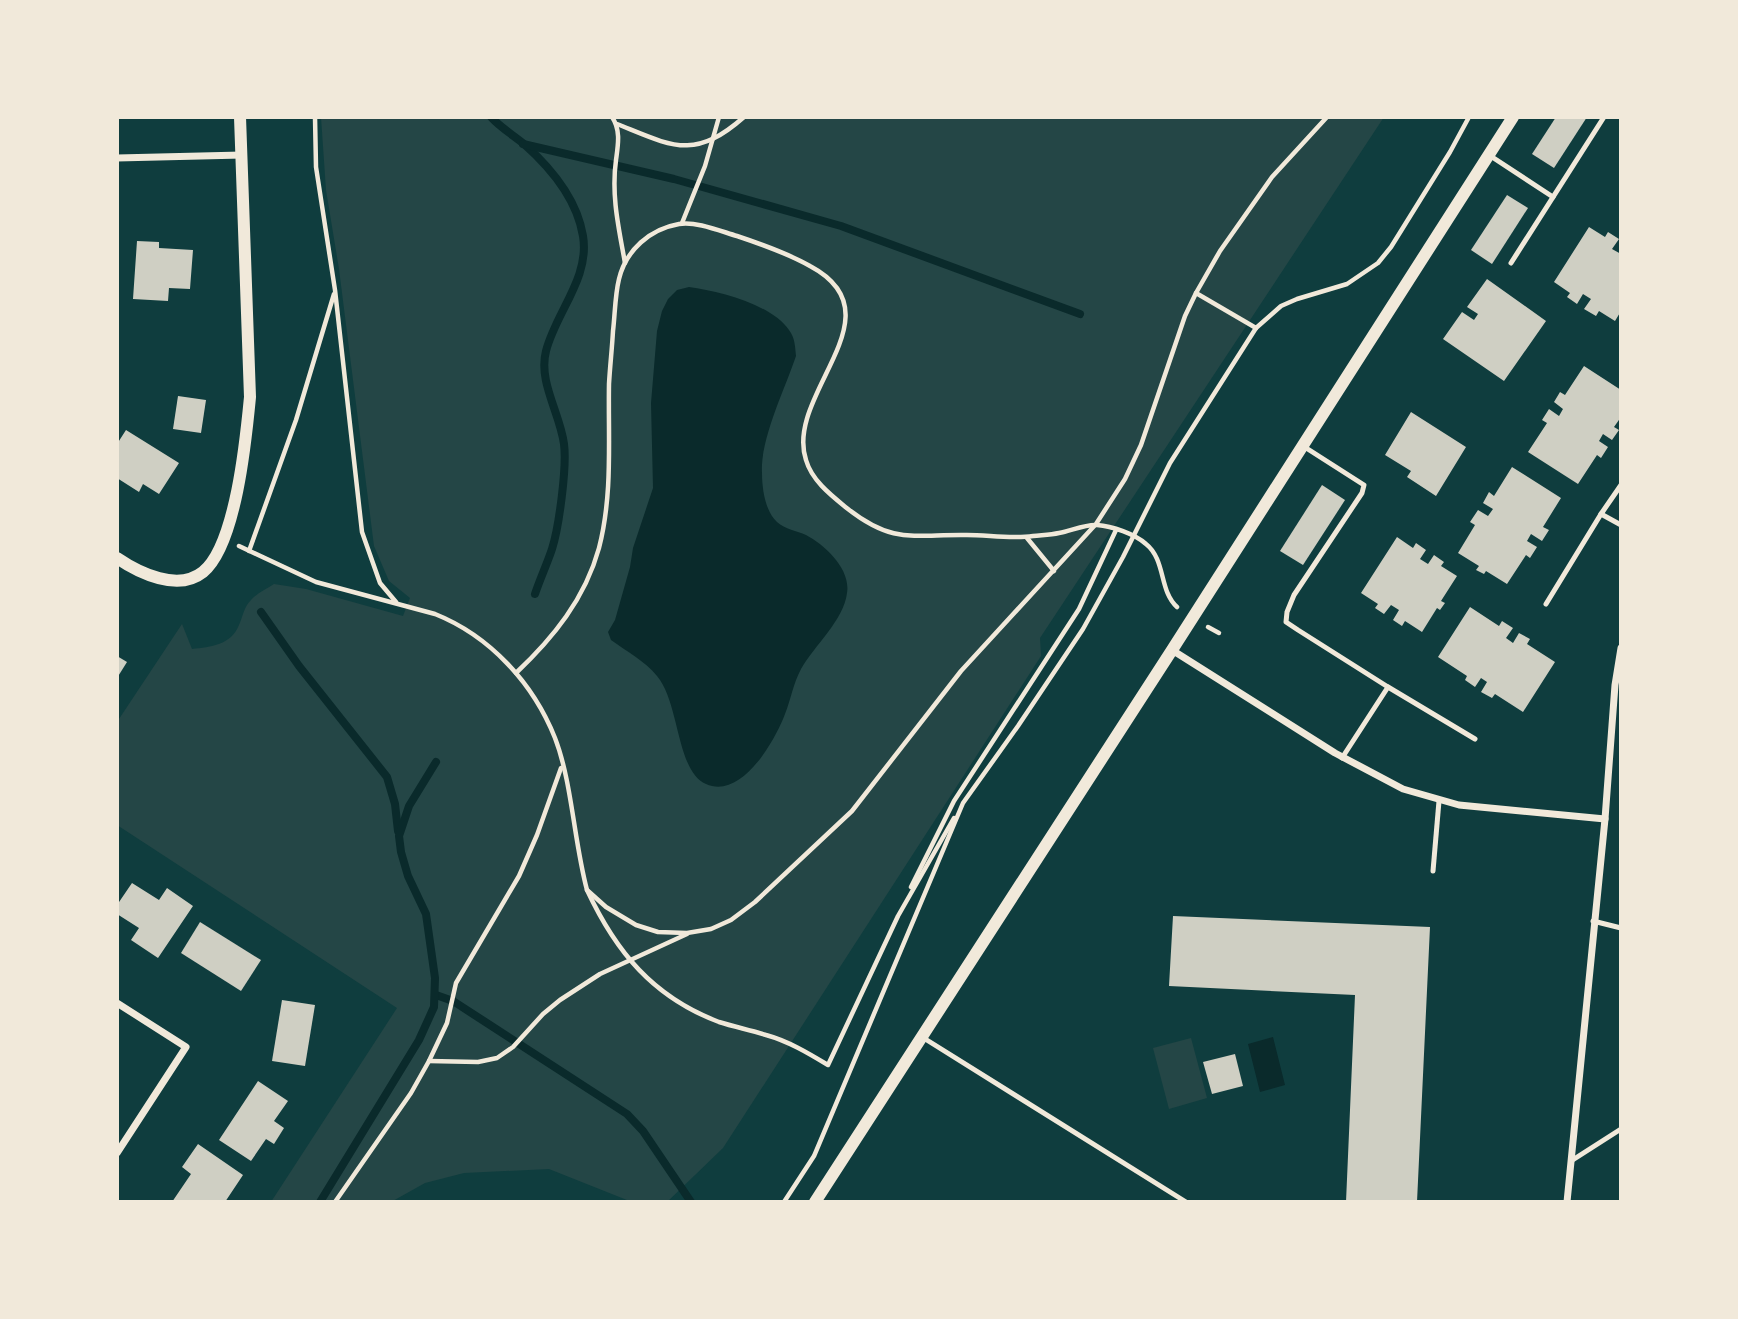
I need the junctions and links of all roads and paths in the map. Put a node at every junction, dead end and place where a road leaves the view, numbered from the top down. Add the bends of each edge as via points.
1 (240, 117) edge
2 (315, 117) edge
3 (612, 117) edge
4 (719, 117) edge
5 (744, 117) edge
6 (1327, 117) edge
7 (1469, 117) edge
8 (1513, 117) edge
9 (1604, 117) edge
10 (617, 124) junction
11 (714, 139) junction
12 (242, 155) junction
13 (1489, 155) junction
14 (117, 158) edge
15 (1553, 197) junction
16 (681, 223) junction
17 (1511, 262) dead end
18 (625, 264) junction
19 (335, 290) junction
20 (1196, 293) junction
21 (1256, 328) junction
22 (1303, 446) junction
23 (1621, 485) edge
24 (1601, 514) junction
25 (1096, 524) junction
26 (1621, 524) edge
27 (1116, 530) junction
28 (1133, 535) junction
29 (223, 536) junction
30 (1027, 537) junction
31 (249, 551) junction
32 (117, 558) edge
33 (1054, 571) junction
34 (396, 603) junction
35 (1546, 604) dead end
36 (1173, 605) dead end
37 (1621, 648) edge
38 (1172, 650) junction
39 (516, 673) junction
40 (1388, 687) junction
41 (1475, 738) dead end
42 (1342, 758) junction
43 (562, 765) junction
44 (1439, 801) junction
45 (962, 803) junction
46 (1605, 819) junction
47 (1433, 871) dead end
48 (587, 890) junction
49 (898, 916) junction
50 (1593, 920) junction
51 (1621, 928) edge
52 (687, 933) junction
53 (628, 959) junction
54 (117, 1003) edge
55 (922, 1037) junction
56 (429, 1061) junction
57 (1621, 1129) edge
58 (117, 1153) edge
59 (1571, 1161) junction
60 (335, 1202) edge
61 (784, 1202) edge
62 (815, 1202) edge
63 (1186, 1202) edge
64 (1567, 1202) edge

1 - 12 street
2 - 19 path via 316,167
3 - 10 path
4 - 11 path
5 - 11 path
6 - 20 path via 1272,177
7 - 21 path via 1378,263 1348,284 1281,306
8 - 13 street
9 - 15 lane
10 - 11 path via 683,146
10 - 18 path via 615,212
11 - 16 path
12 - 14 street
12 - 29 street via 250,397 240,474
13 - 15 lane
13 - 22 street
15 - 17 lane
16 - 18 path via 652,234
16 - 30 path via 785,254 821,272 841,294 845,329 805,425 803,445 813,476 829,492 866,522 896,534 914,538
18 - 39 path via 616,301 609,383 610,473 598,549 569,614
19 - 31 path via 296,420
19 - 34 path via 362,532 380,583
20 - 21 path
20 - 25 path via 1141,445
21 - 28 path via 1170,463
22 - 38 street
22 - 40 lane via 1364,485 1294,595 1286,622
23 - 24 lane
24 - 26 lane
24 - 35 lane
25 - 27 path
25 - 30 path
25 - 33 path
27 - 28 path
27 - 49 path via 1058,643 954,801
28 - 36 path via 1155,553
28 - 45 path via 1083,629
29 - 31 path
29 - 32 street via 212,561 189,579 145,574
30 - 33 path
31 - 34 path via 316,582
33 - 52 path via 961,671 833,830 731,920
34 - 39 path via 453,621 487,644
37 - 46 street
38 - 42 street
38 - 55 street
39 - 43 path via 545,718
40 - 41 lane
40 - 42 lane
42 - 44 street via 1403,789
43 - 48 path
43 - 56 path via 519,876 456,982 447,1023
44 - 46 street
44 - 47 lane
45 - 49 path
45 - 61 path via 824,1135
46 - 50 street
48 - 52 path via 636,925 658,932
48 - 53 path
49 - 53 path via 828,1065 788,1043 719,1022 680,1004
50 - 51 lane
50 - 59 street
52 - 53 path
53 - 56 path via 560,1000 497,1058
54 - 58 street via 186,1047
55 - 62 street
55 - 63 lane
56 - 60 path
57 - 59 lane
59 - 64 street

